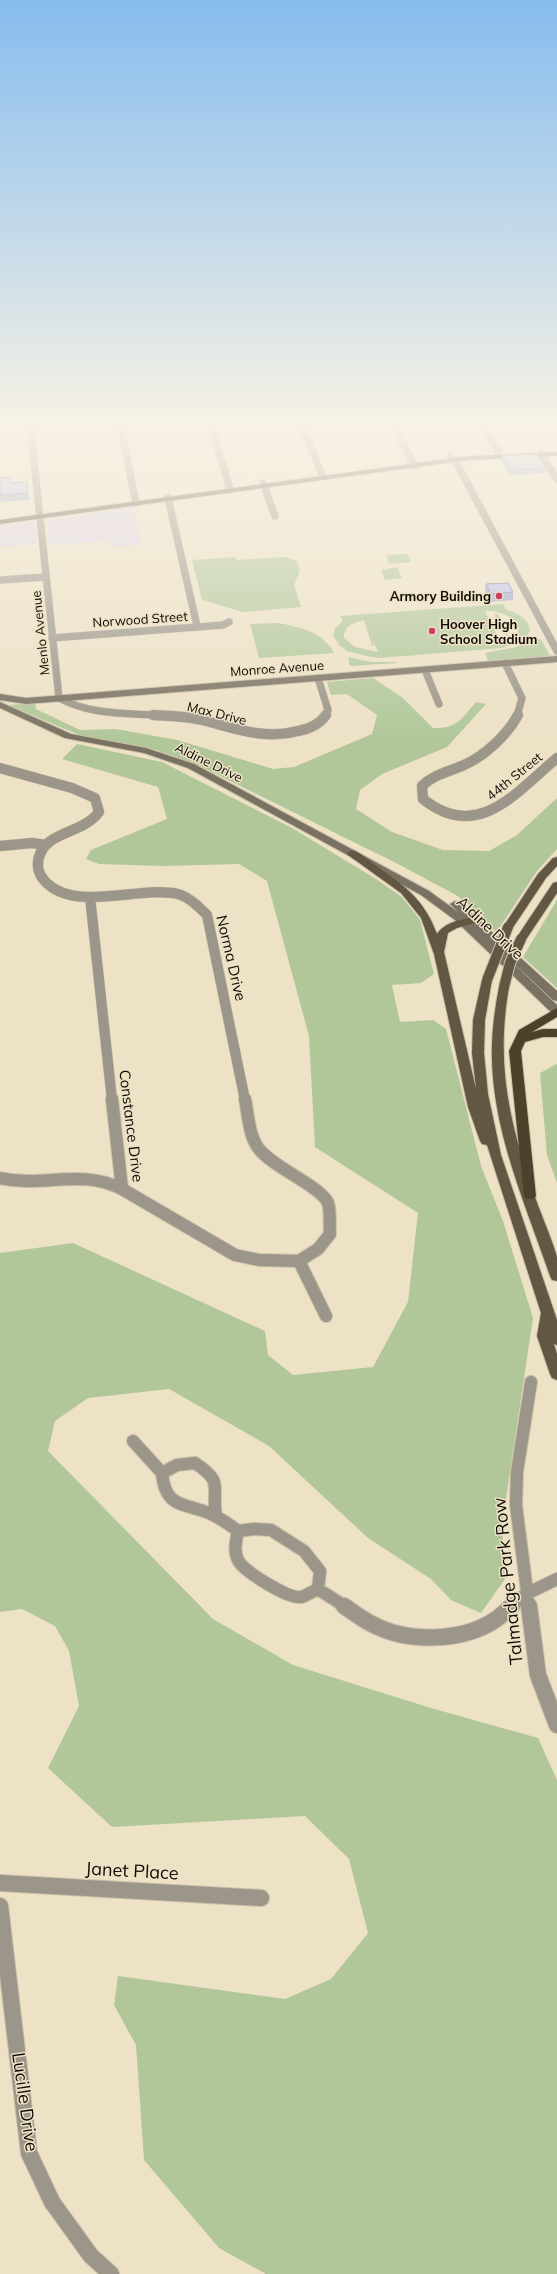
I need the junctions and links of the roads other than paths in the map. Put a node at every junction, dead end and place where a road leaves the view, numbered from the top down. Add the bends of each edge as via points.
1 (41, 529) edge
2 (175, 529) edge
3 (491, 529) edge
4 (46, 577) junction
5 (0, 580) edge
6 (229, 622) dead end
7 (198, 626) junction
8 (52, 638) junction
9 (557, 651) edge
10 (557, 660) edge
11 (505, 663) junction
12 (424, 670) junction
13 (318, 678) junction
14 (0, 697) edge
15 (59, 698) junction
16 (439, 704) dead end
17 (0, 705) edge
18 (557, 758) edge
19 (0, 768) edge
20 (46, 845) junction
21 (0, 846) edge
22 (352, 853) junction
23 (557, 860) edge
24 (557, 886) edge
25 (90, 897) junction
26 (469, 921) junction
27 (439, 954) junction
28 (557, 997) edge
29 (557, 1012) edge
30 (557, 1033) edge
31 (520, 1039) junction
32 (495, 1155) junction
33 (0, 1178) edge
34 (122, 1189) junction
35 (530, 1196) junction
36 (299, 1261) junction
37 (557, 1276) edge
38 (547, 1311) junction
39 (326, 1316) dead end
40 (557, 1340) edge
41 (557, 1374) edge
42 (531, 1382) dead end
43 (133, 1441) dead end
44 (162, 1473) junction
45 (216, 1516) junction
46 (238, 1531) junction
47 (557, 1579) edge
48 (318, 1589) junction
49 (526, 1594) junction
50 (557, 1725) edge
51 (0, 1883) edge
52 (261, 1898) dead end
53 (0, 1906) edge
54 (111, 2274) edge

1 - 4 street, Menlo Avenue
2 - 7 street
3 - 9 street
4 - 5 street
4 - 8 street, Menlo Avenue
6 - 7 street, Norwood Street via 223,625
7 - 8 street, Norwood Street
8 - 15 street, Menlo Avenue
10 - 11 main road, Monroe Avenue
11 - 12 main road, Monroe Avenue
11 - 18 street, 44th Street via 522,702 519,711 495,745 482,756 430,778 422,786 423,799 440,810 467,816 492,811
12 - 13 main road, Monroe Avenue
12 - 16 street
13 - 15 main road, Monroe Avenue
13 - 15 street, Max Drive via 328,710 325,717 316,726 276,737 256,736 185,717 88,710
14 - 15 main road, Monroe Avenue via 26,701
17 - 22 main road, Aldine Drive via 68,736 146,751 191,766
19 - 20 street via 72,788 95,798 99,812 94,820
20 - 21 street via 32,843
20 - 25 street, Norma Drive via 37,859 39,873 50,886 71,894
22 - 26 main road, Aldine Drive
22 - 27 main road via 414,900 426,918
23 - 32 main road, bridge via 542,876 508,927 487,980 479,1020 478,1054 482,1094
24 - 35 main road, bridge via 522,939 510,963 498,1017 496,1052 501,1094 513,1145
25 - 34 street, Constance Drive
25 - 36 street, Norma Drive via 156,892 179,894 202,909 207,916 252,1132 258,1148 272,1163 317,1191 328,1203 330,1234 318,1249
26 - 27 main road via 441,933
26 - 28 main road, Aldine Drive
26 - 29 main road, Aldine Drive
27 - 32 main road via 474,1107 484,1138
29 - 31 highway via 526,1030
30 - 31 highway via 538,1033
31 - 35 highway via 514,1057
32 - 38 main road
33 - 34 street via 29,1183 70,1177 95,1178 113,1183
34 - 36 street, Constance Drive via 235,1255 260,1260
35 - 37 main road
36 - 39 street
38 - 40 main road
38 - 41 main road via 544,1336
42 - 49 street, Talmadge Park Row via 517,1472 516,1505
43 - 44 street
44 - 45 street via 166,1494 174,1502
44 - 45 street via 177,1465 195,1463 210,1473 216,1485 213,1499
45 - 46 street
46 - 48 street via 271,1530 304,1551 320,1571
46 - 48 street via 235,1549 239,1562 270,1587 300,1597
47 - 49 street
48 - 49 street via 373,1625 406,1636 440,1637 472,1631 495,1620
49 - 50 street, Talmadge Park Row via 538,1675
51 - 52 street, Janet Place
53 - 54 street, Lucille Drive via 29,2153 52,2202 91,2256

